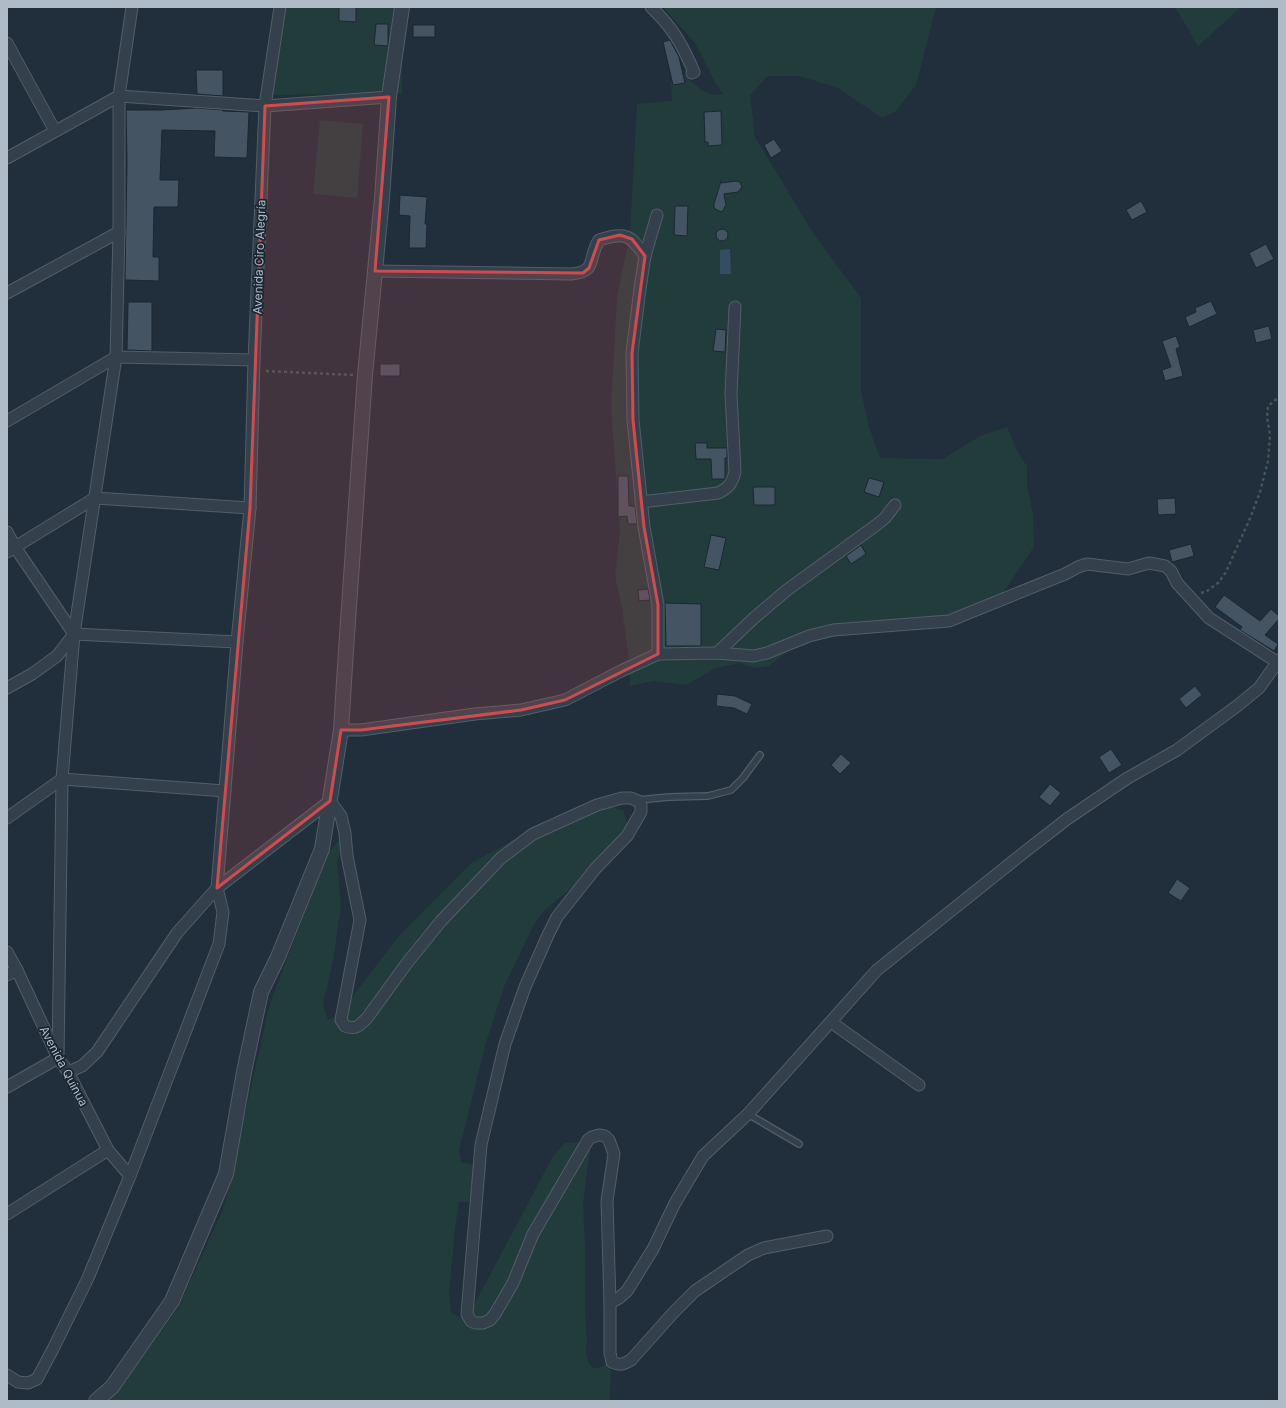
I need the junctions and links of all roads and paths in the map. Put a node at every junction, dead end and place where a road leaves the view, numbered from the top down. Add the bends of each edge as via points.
1 (132, 7) edge
2 (280, 7) edge
3 (402, 7) edge
4 (651, 7) edge
5 (7, 44) edge
6 (692, 73) dead end
7 (119, 96) junction
8 (389, 97) junction
9 (265, 106) junction
10 (55, 131) junction
11 (7, 158) edge
12 (657, 215) dead end
13 (119, 232) junction
14 (645, 256) junction
15 (375, 271) junction
16 (7, 293) edge
17 (736, 307) dead end
18 (116, 357) junction
19 (254, 360) junction
20 (365, 375) junction
21 (1279, 397) edge
22 (7, 421) edge
23 (94, 498) junction
24 (641, 502) junction
25 (895, 505) dead end
26 (250, 508) junction
27 (7, 532) edge
28 (11, 550) edge
29 (1189, 596) junction
30 (74, 634) junction
31 (237, 642) junction
32 (717, 653) junction
33 (658, 654) junction
34 (1278, 661) edge
35 (7, 688) edge
36 (341, 730) junction
37 (760, 755) dead end
38 (62, 779) junction
39 (225, 791) junction
40 (638, 800) junction
41 (330, 801) junction
42 (7, 818) edge
43 (217, 888) junction
44 (7, 952) edge
45 (12, 973) edge
46 (831, 1022) junction
47 (58, 1058) junction
48 (68, 1072) junction
49 (919, 1085) dead end
50 (7, 1087) edge
51 (748, 1114) junction
52 (799, 1144) dead end
53 (108, 1150) junction
54 (130, 1176) junction
55 (7, 1214) edge
56 (827, 1236) dead end
57 (610, 1303) junction
58 (7, 1375) edge
59 (96, 1401) edge

1 - 7 street
2 - 9 street, Avenida Ciro Alegría
3 - 8 street
4 - 6 street via 678,38 694,72
5 - 10 street
7 - 9 street
7 - 10 street
7 - 13 street
8 - 9 street
8 - 15 street
9 - 19 street, Avenida Ciro Alegría
10 - 11 street
12 - 14 street
13 - 16 street
13 - 18 street
14 - 15 street via 632,239 620,236 599,240 589,268 583,273
14 - 24 street via 632,353 633,420
15 - 20 street
17 - 24 street via 731,394 736,472 732,482 718,493
18 - 19 street
18 - 22 street
18 - 23 street
19 - 20 path via 264,371
19 - 26 street, Avenida Ciro Alegría
20 - 36 street
21 - 29 path via 1268,406 1268,461 1260,492 1226,572 1218,583 1207,591
23 - 26 street
23 - 28 street
23 - 30 street
24 - 33 street via 658,605
25 - 32 street via 875,526 787,590
26 - 31 street, Avenida Ciro Alegría
27 - 28 street
28 - 30 street
29 - 32 street via 1177,583 1171,570 1159,564 1149,563 1128,569 1087,564 949,621 833,630 754,656
29 - 34 street via 1209,618
30 - 31 street
30 - 35 street via 57,656
30 - 38 street
31 - 39 street, Avenida Ciro Alegría
32 - 33 street
33 - 36 street via 566,700 521,710 361,730
34 - 46 street via 1259,688 1237,706 1177,750 1126,779 1067,819 889,960
36 - 41 street
37 - 40 lane via 731,790 708,796
38 - 39 street
38 - 42 street
38 - 47 street
39 - 43 street, Avenida Ciro Alegría
40 - 41 street via 622,798 598,804 533,834 501,858 441,921 367,1018 359,1026 351,1028 345,1026 341,1020 360,920 342,816
40 - 57 street via 641,812 627,836 595,869 557,917 525,987 505,1044 481,1146 467,1314 475,1323 490,1320 513,1283 534,1234 588,1140 599,1135 609,1140 614,1154 607,1201
41 - 43 street
41 - 59 street via 322,849 262,992 244,1072 226,1174 172,1301 112,1387
43 - 48 street via 177,934 97,1052 82,1066
43 - 54 street, Avenida Ciro Alegría via 223,912 219,944
44 - 45 street, Avenida Quinua
45 - 47 street, Avenida Quinua
46 - 49 street
46 - 51 street
47 - 48 street, Avenida Quinua
47 - 50 street
48 - 53 street, Avenida Quinua
51 - 52 lane
51 - 57 street via 702,1156 653,1249 627,1291
53 - 54 street, Avenida Quinua
53 - 55 street
54 - 58 street, Avenida Ciro Alegría via 88,1278 37,1379 28,1383 18,1382
56 - 57 street via 764,1248 748,1255 695,1292 631,1360 617,1365 612,1362 610,1353

